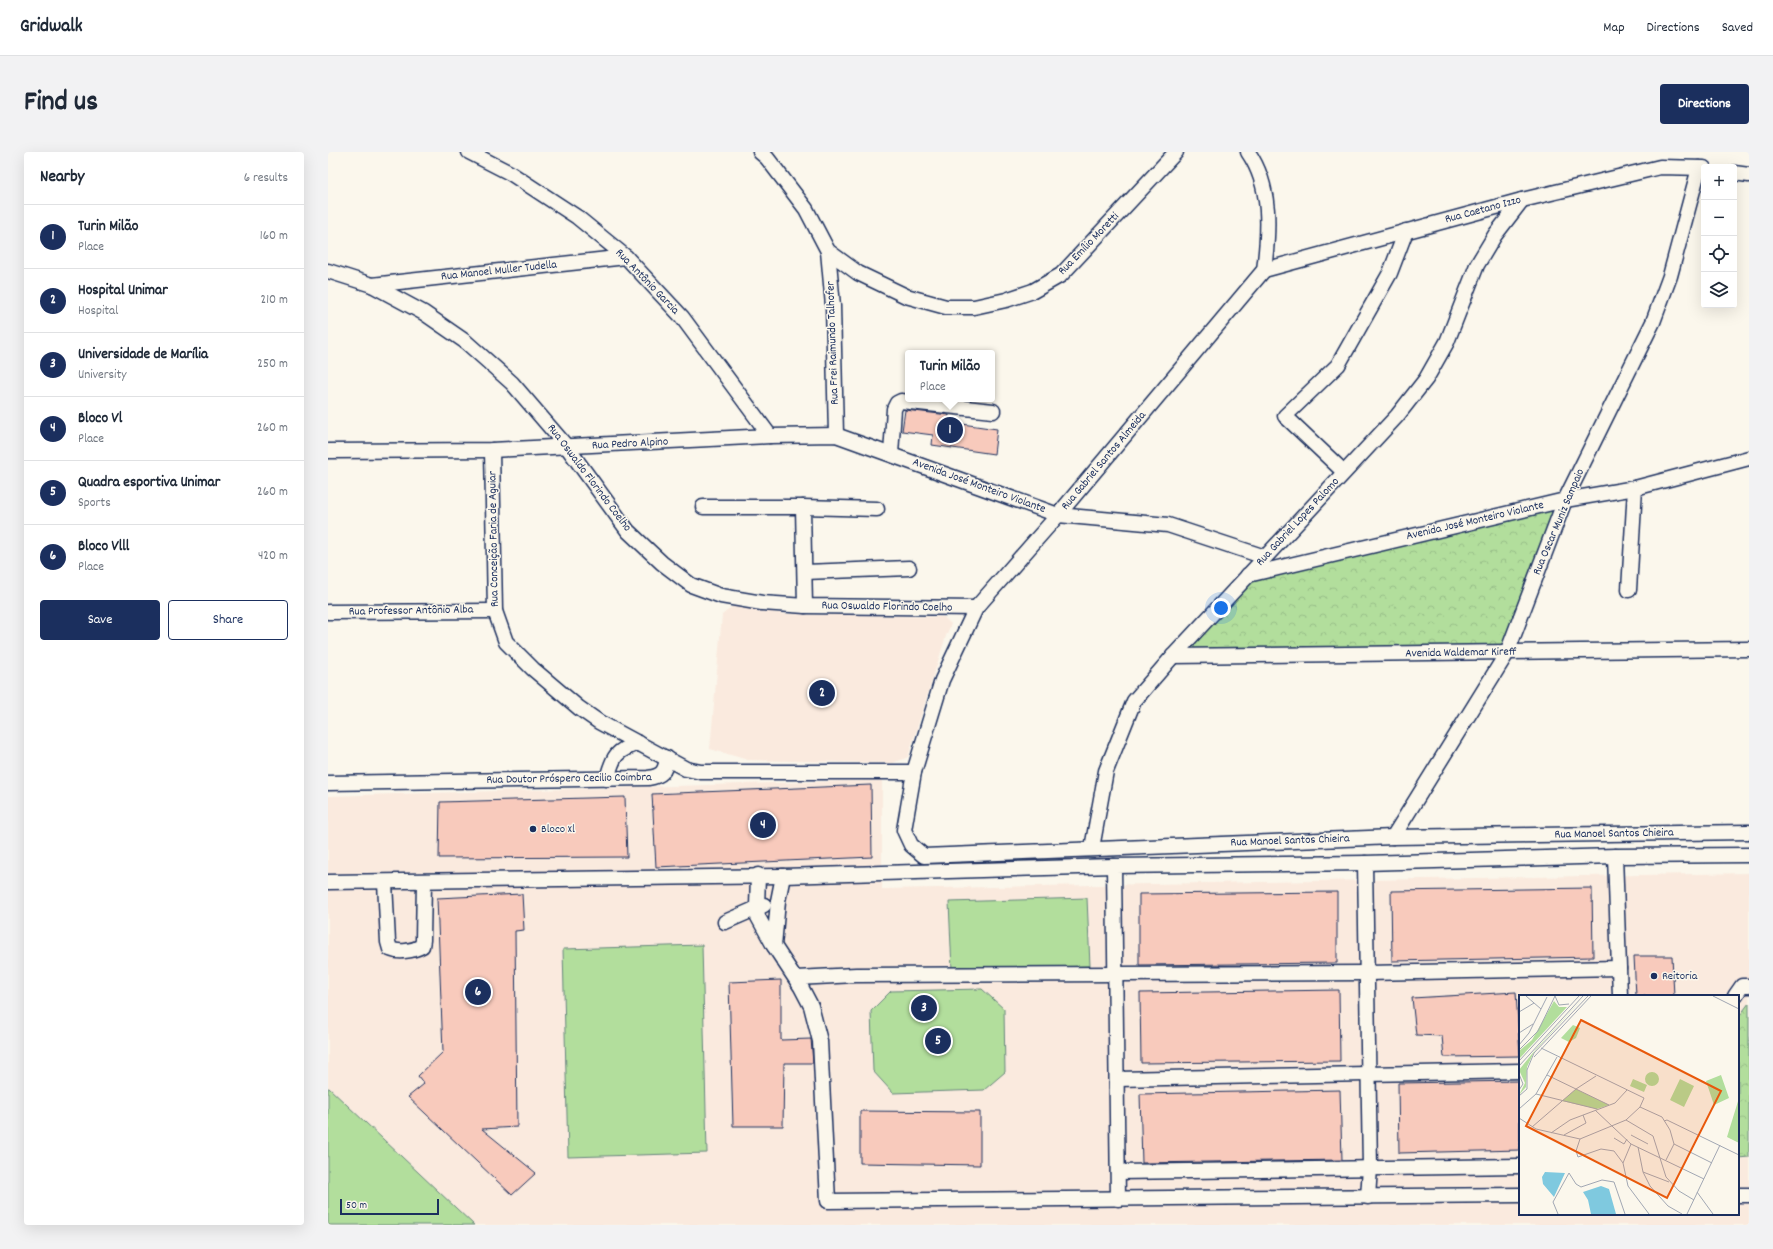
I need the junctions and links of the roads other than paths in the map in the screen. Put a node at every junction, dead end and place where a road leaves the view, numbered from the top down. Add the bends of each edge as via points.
1 (470, 152) edge
2 (760, 152) edge
3 (1176, 152) edge
4 (1248, 152) edge
5 (1701, 168) edge
6 (1737, 173) edge
7 (1749, 175) edge
8 (1522, 200) junction
9 (1406, 231) junction
10 (828, 251) junction
11 (626, 257) junction
12 (1264, 270) junction
13 (328, 271) edge
14 (372, 285) junction
15 (905, 401) edge
16 (911, 402) edge
17 (993, 411) dead end
18 (836, 435) junction
19 (770, 436) junction
20 (567, 447) junction
21 (492, 450) junction
22 (328, 451) edge
23 (891, 454) junction
24 (1749, 458) edge
25 (1344, 472) junction
26 (1635, 488) junction
27 (1565, 500) junction
28 (703, 507) dead end
29 (803, 507) junction
30 (877, 509) dead end
31 (1058, 515) junction
32 (1265, 557) junction
33 (909, 568) dead end
34 (805, 572) junction
35 (1248, 575) junction
36 (1630, 590) dead end
37 (805, 606) junction
38 (976, 608) junction
39 (494, 610) junction
40 (328, 612) edge
41 (1749, 649) edge
42 (1507, 653) junction
43 (1173, 656) junction
44 (639, 743) junction
45 (667, 758) junction
46 (914, 772) junction
47 (607, 779) junction
48 (328, 784) edge
49 (1749, 832) edge
50 (1393, 837) junction
51 (1092, 848) junction
52 (1749, 855) edge
53 (1616, 856) junction
54 (1365, 863) junction
55 (1114, 866) junction
56 (758, 875) junction
57 (783, 876) junction
58 (328, 882) edge
59 (424, 882) junction
60 (385, 883) junction
61 (778, 901) junction
62 (757, 908) junction
63 (726, 922) dead end
64 (774, 946) junction
65 (1619, 968) junction
66 (1367, 973) junction
67 (1116, 975) junction
68 (796, 978) junction
69 (1749, 986) edge
70 (1620, 995) edge
71 (1736, 995) edge
72 (1519, 1072) edge
73 (1368, 1074) junction
74 (1117, 1079) junction
75 (1519, 1166) edge
76 (1370, 1168) junction
77 (1118, 1172) junction
78 (1519, 1195) edge
79 (1368, 1197) junction
80 (1118, 1199) junction

1 - 11 street, Rua Antônio Garcia via 510,173 576,217
2 - 10 street, Rua Emílio Moretti via 806,209
3 - 10 street, Rua Emílio Moretti via 1061,275 1034,291 1006,300 974,307 946,307 906,296 858,273
4 - 12 street via 1261,179 1267,209 1268,233
5 - 8 street, Rua Caetano Izzo via 1660,167
5 - 27 street, Rua Oscar Muniz Sampaio via 1670,276 1653,322
6 - 7 street
8 - 9 street, Rua Caetano Izzo
8 - 25 street, Rua Gabriel Lopes Palomo via 1495,235 1478,264 1447,342 1426,379 1397,416
9 - 12 street, Rua Caetano Izzo
9 - 25 street via 1390,273 1338,366 1285,416
10 - 18 street, Rua Frei Raimundo Talhofer via 833,306
11 - 14 street, Rua Manoel Muller Tudella
11 - 19 street, Rua Antônio Garcia via 682,317
12 - 31 street, Rua Gabriel Santos Almeida
13 - 14 street, Rua Oswaldo Florindo Coelho
14 - 20 street, Rua Oswaldo Florindo Coelho via 424,313 466,342 512,383
15 - 23 street via 897,403 894,409
16 - 17 street
18 - 19 street, Rua Pedro Alpino
18 - 23 street, Avenida José Monteiro Violante
19 - 20 street, Rua Pedro Alpino
20 - 21 street, Rua Pedro Alpino
20 - 37 street, Rua Oswaldo Florindo Coelho via 628,531 691,585 721,596 762,603
21 - 22 street, Rua Pedro Alpino
21 - 39 street, Rua Conceição Faria de Aguiar
23 - 31 street, Avenida José Monteiro Violante
24 - 26 street, Avenida José Monteiro Violante
25 - 32 street, Rua Gabriel Lopes Palomo
26 - 27 street, Avenida José Monteiro Violante
26 - 36 street
27 - 35 street, Avenida José Monteiro Violante
27 - 42 street, Rua Oscar Muniz Sampaio
28 - 29 street
29 - 30 street
29 - 34 street
31 - 32 street, Avenida José Monteiro Violante via 1168,525
31 - 38 street, Rua Gabriel Santos Almeida
32 - 35 street, Rua Gabriel Lopes Palomo
33 - 34 street
34 - 37 street
35 - 43 street, Rua Gabriel Lopes Palomo
37 - 38 street, Rua Oswaldo Florindo Coelho
38 - 46 street, Rua Gabriel Santos Almeida via 942,680
39 - 40 street, Rua Professor Antônio Alba
39 - 44 street, Rua Conceição Faria de Aguiar via 506,642 532,669 599,722
41 - 42 street, Avenida Waldemar Kireff
42 - 43 street, Avenida Waldemar Kireff
42 - 50 street, Rua Oscar Muniz Sampaio
43 - 51 street, Rua Gabriel Lopes Palomo via 1134,701 1128,715 1106,771
44 - 45 street, Rua Conceição Faria de Aguiar
44 - 47 street via 619,750 611,763
45 - 46 street via 686,769 701,772
45 - 47 street, Rua Doutor Próspero Cecilio Coimbra via 665,770 660,776
46 - 51 street, Rua Manoel Santos Chieira via 904,830 911,845 924,856
47 - 48 street, Rua Doutor Próspero Cecilio Coimbra
49 - 50 street, Rua Manoel Santos Chieira
50 - 51 street, Rua Manoel Santos Chieira
52 - 53 street
53 - 54 street
53 - 65 street
54 - 55 street
54 - 66 street
55 - 57 street
55 - 67 street
56 - 57 street
56 - 59 street
56 - 62 street
57 - 61 street
58 - 60 street
59 - 60 street
59 - 60 street via 422,946 396,952 390,949 388,942
61 - 62 street
61 - 64 street
62 - 63 street
62 - 64 street via 758,917
64 - 68 street
65 - 66 street
65 - 70 street
66 - 67 street
66 - 73 street
67 - 68 street via 856,975
67 - 74 street
68 - 80 street via 811,1006 820,1041 828,1201
69 - 71 street via 1742,986
72 - 73 street
73 - 74 street
73 - 76 street
74 - 77 street
75 - 76 street
76 - 77 street
76 - 79 street
77 - 80 street
78 - 79 street
79 - 80 street

